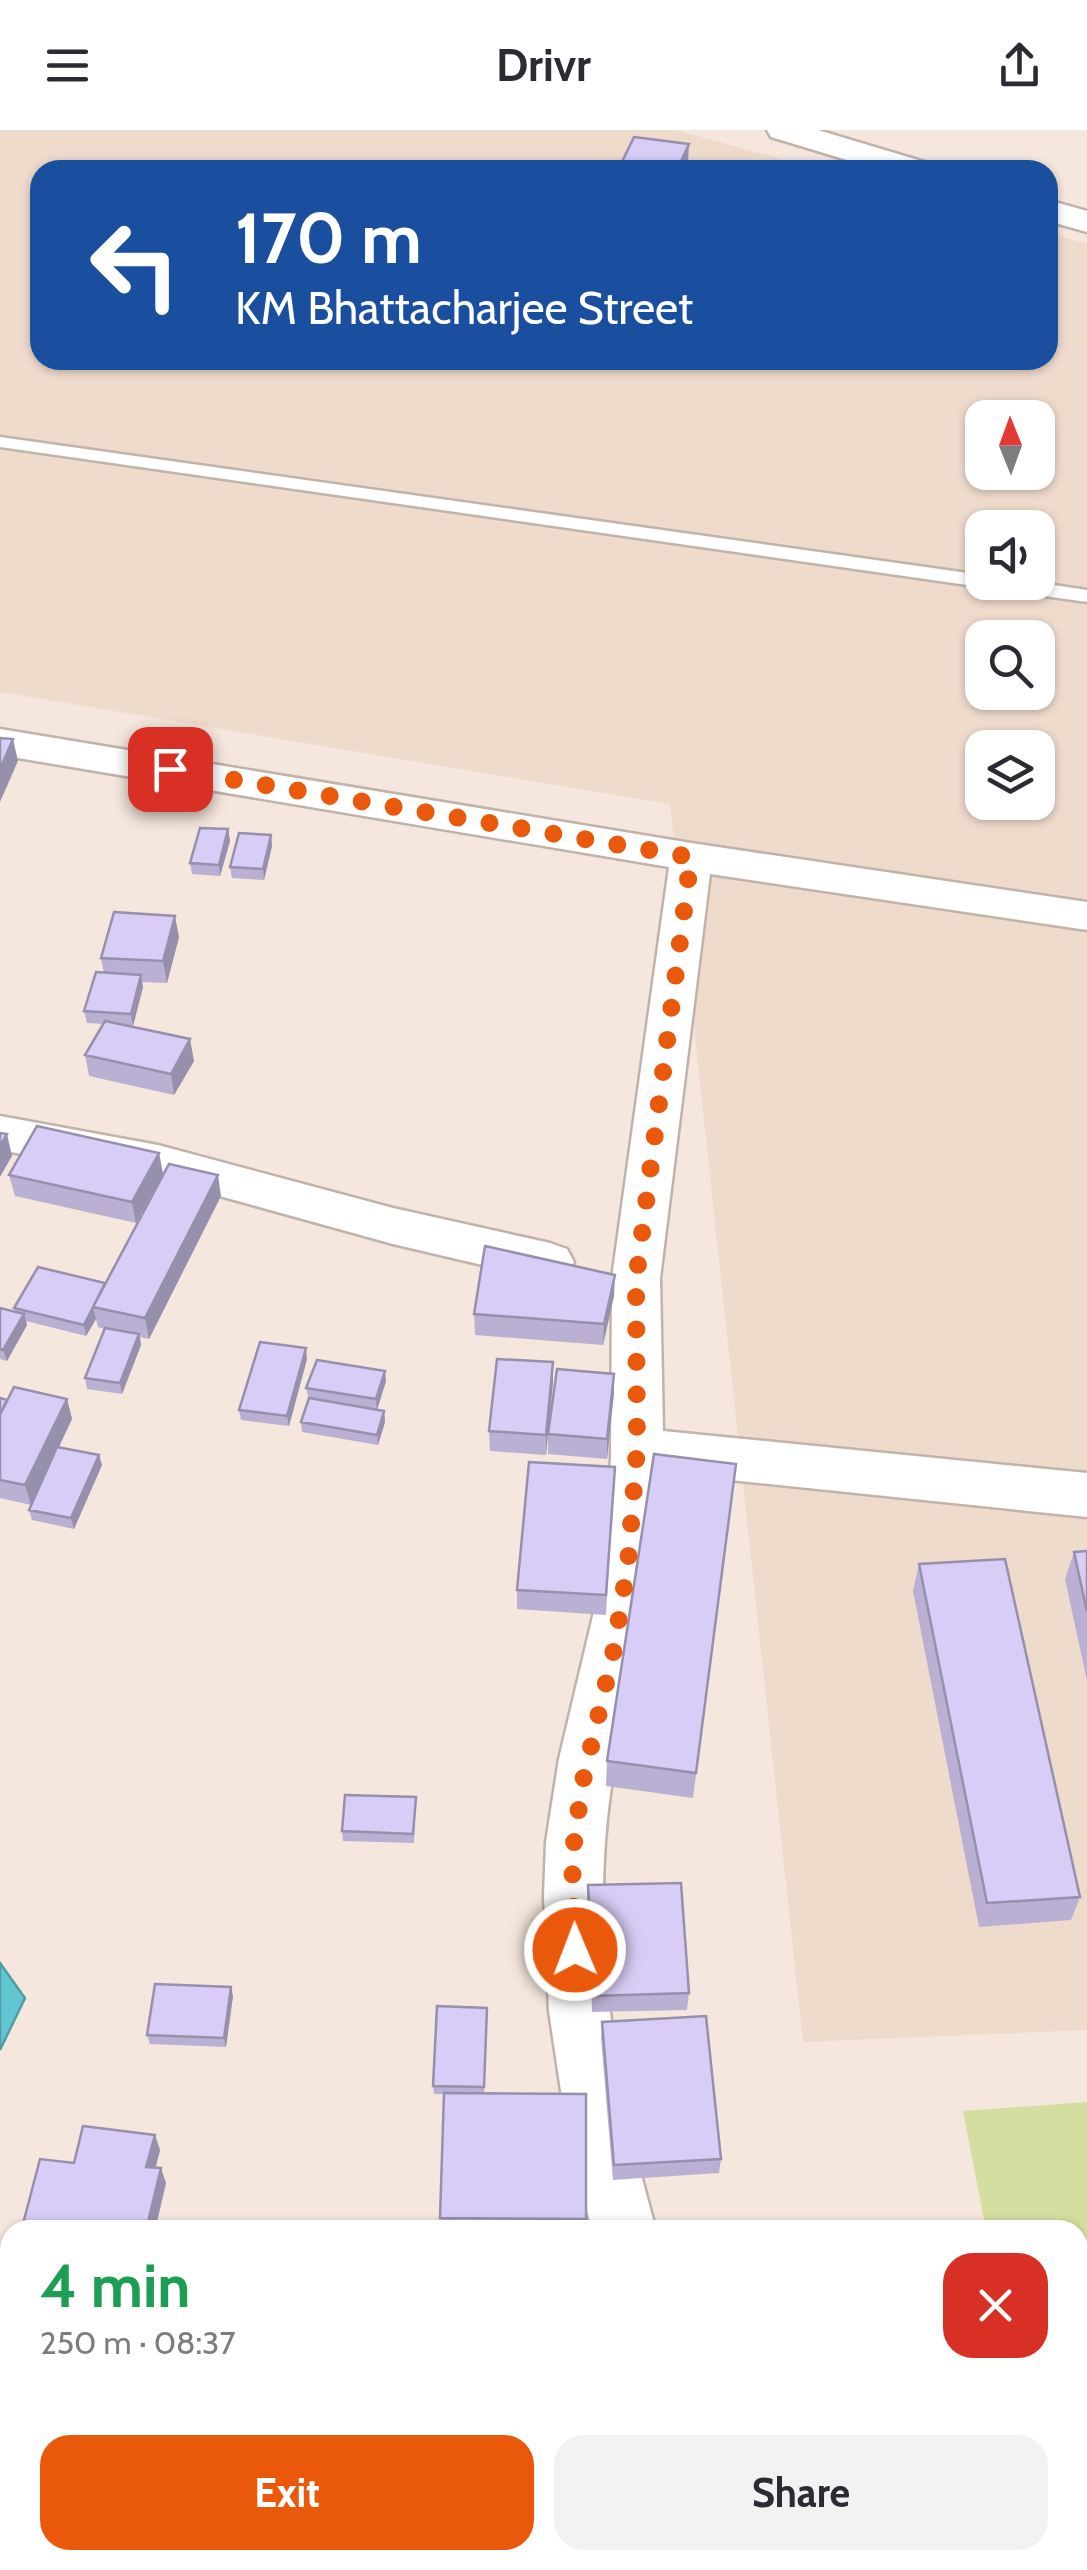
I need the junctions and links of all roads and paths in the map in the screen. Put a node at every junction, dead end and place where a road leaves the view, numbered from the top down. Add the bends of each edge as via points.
1 (783, 130) edge
2 (883, 160) edge
3 (1058, 213) edge
4 (1087, 222) edge
5 (0, 442) edge
6 (965, 579) edge
7 (1055, 591) edge
8 (1087, 596) edge
9 (0, 742) edge
10 (691, 857) junction
11 (1087, 916) edge
12 (0, 1134) edge
13 (636, 1280) junction
14 (637, 1449) junction
15 (1087, 1495) edge
16 (621, 2220) edge

1 - 2 street
3 - 4 street
5 - 6 lane
7 - 8 lane
9 - 10 street
10 - 11 street
10 - 13 street
12 - 13 street via 158,1162 394,1226
13 - 14 street
14 - 15 street
14 - 16 street via 621,1610 572,1858 587,2052

